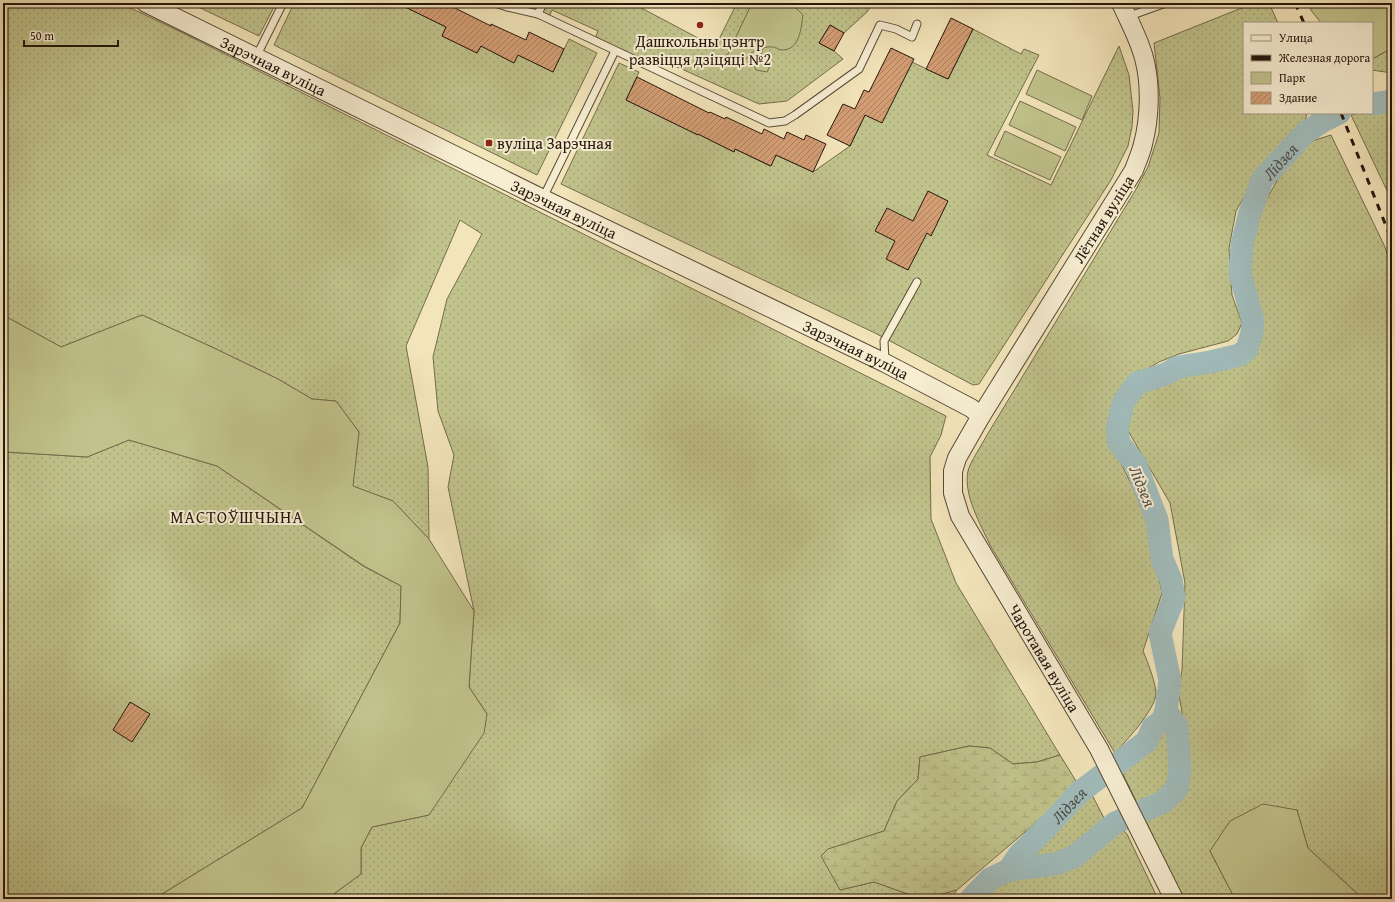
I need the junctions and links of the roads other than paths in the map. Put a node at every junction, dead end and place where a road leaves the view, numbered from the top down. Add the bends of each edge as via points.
1 (146, 3) edge
2 (283, 3) edge
3 (495, 3) edge
4 (543, 3) edge
5 (1166, 3) edge
6 (1124, 10) edge
7 (538, 14) junction
8 (917, 24) dead end
9 (614, 51) junction
10 (256, 58) junction
11 (542, 199) junction
12 (917, 282) dead end
13 (885, 363) junction
14 (981, 416) junction
15 (1174, 899) edge

1 - 10 street, Зарэчная вуліца
2 - 10 lane
3 - 7 lane
4 - 7 lane
5 - 6 lane
6 - 14 street, Лётная вуліца via 1144,57 1148,87 1147,123 1134,170
7 - 9 lane
8 - 9 lane via 912,36 880,26 858,69 795,115 769,123
9 - 11 lane
10 - 11 street, Зарэчная вуліца
11 - 13 street, Зарэчная вуліца
12 - 13 lane via 884,341
13 - 14 street, Зарэчная вуліца via 971,408
14 - 15 street, Чаротавая вуліца via 956,458 953,471 953,493 960,516 1099,749

